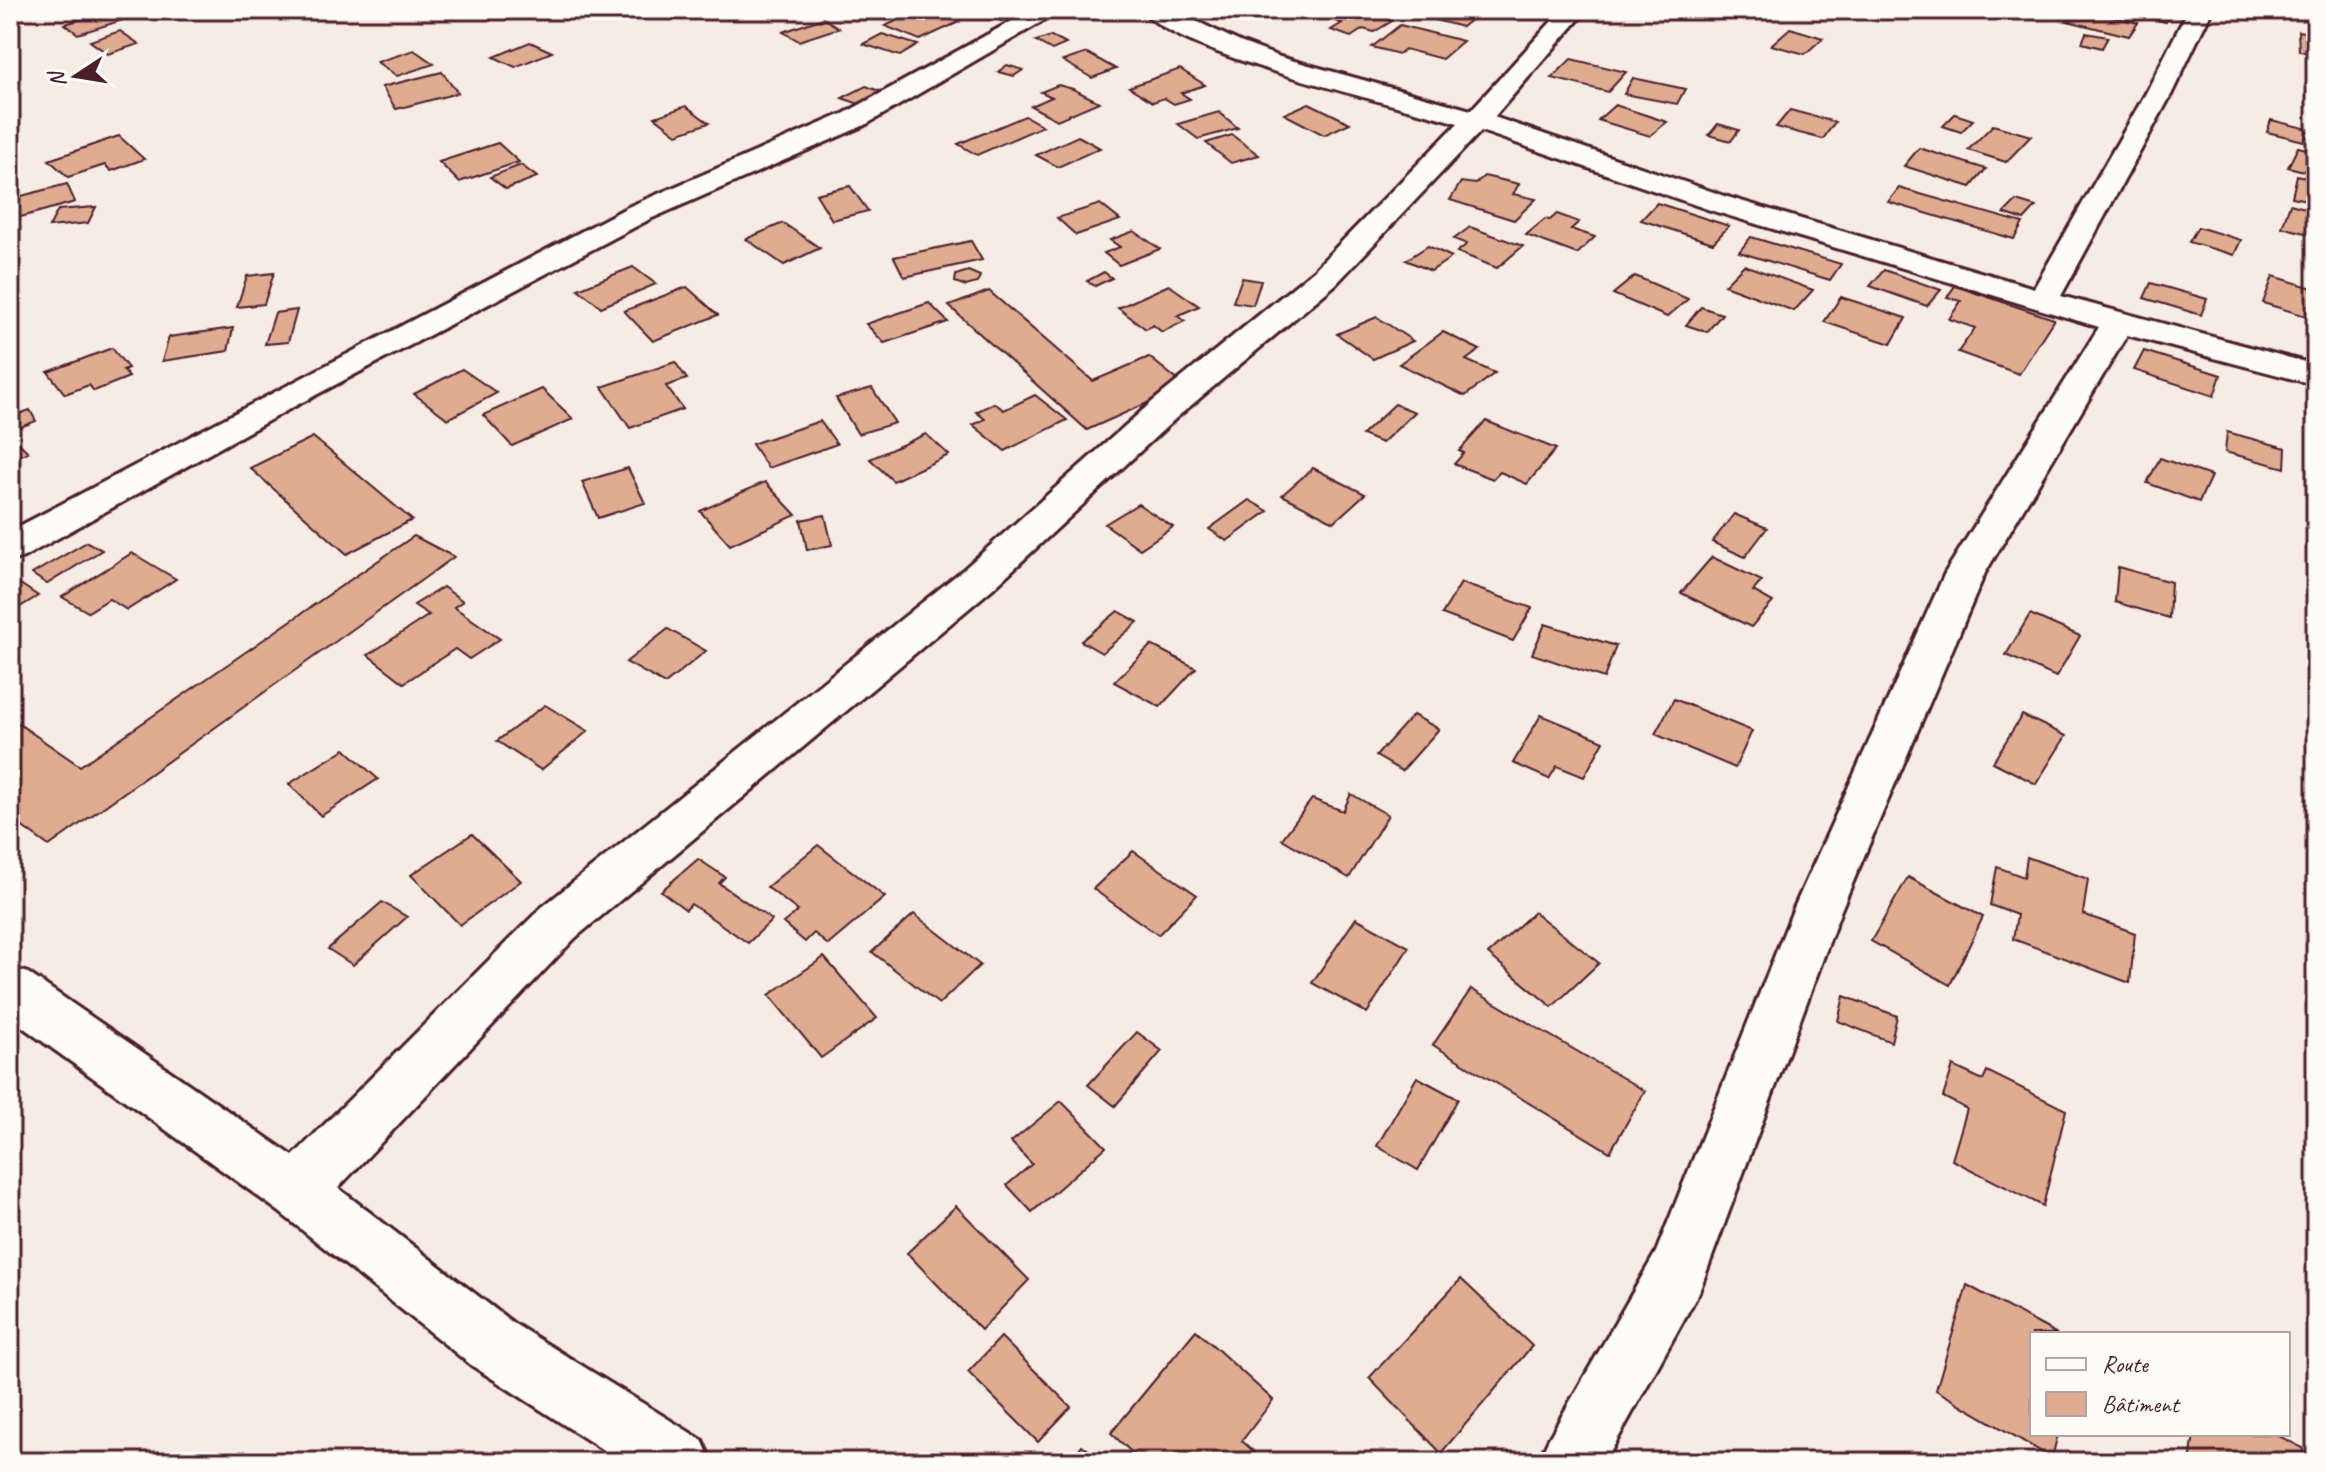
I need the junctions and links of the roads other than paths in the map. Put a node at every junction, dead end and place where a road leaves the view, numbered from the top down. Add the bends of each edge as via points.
1 (1050, 10) edge
2 (1155, 10) edge
3 (1575, 10) edge
4 (2200, 10) edge
5 (1476, 120) junction
6 (2043, 300) junction
7 (2118, 323) junction
8 (2316, 375) edge
9 (10, 548) edge
10 (10, 989) edge
11 (297, 1191) junction
12 (680, 1462) edge
13 (1570, 1462) edge

1 - 9 street via 855,119 639,213
2 - 5 street via 1188,31 1257,56
3 - 5 street
4 - 6 street
5 - 6 street via 1641,178
5 - 11 street via 1325,277 1164,410 978,579 558,923
6 - 7 street
7 - 8 street
7 - 13 street via 1965,573 1817,910 1678,1271
10 - 11 street
11 - 12 street via 492,1344

